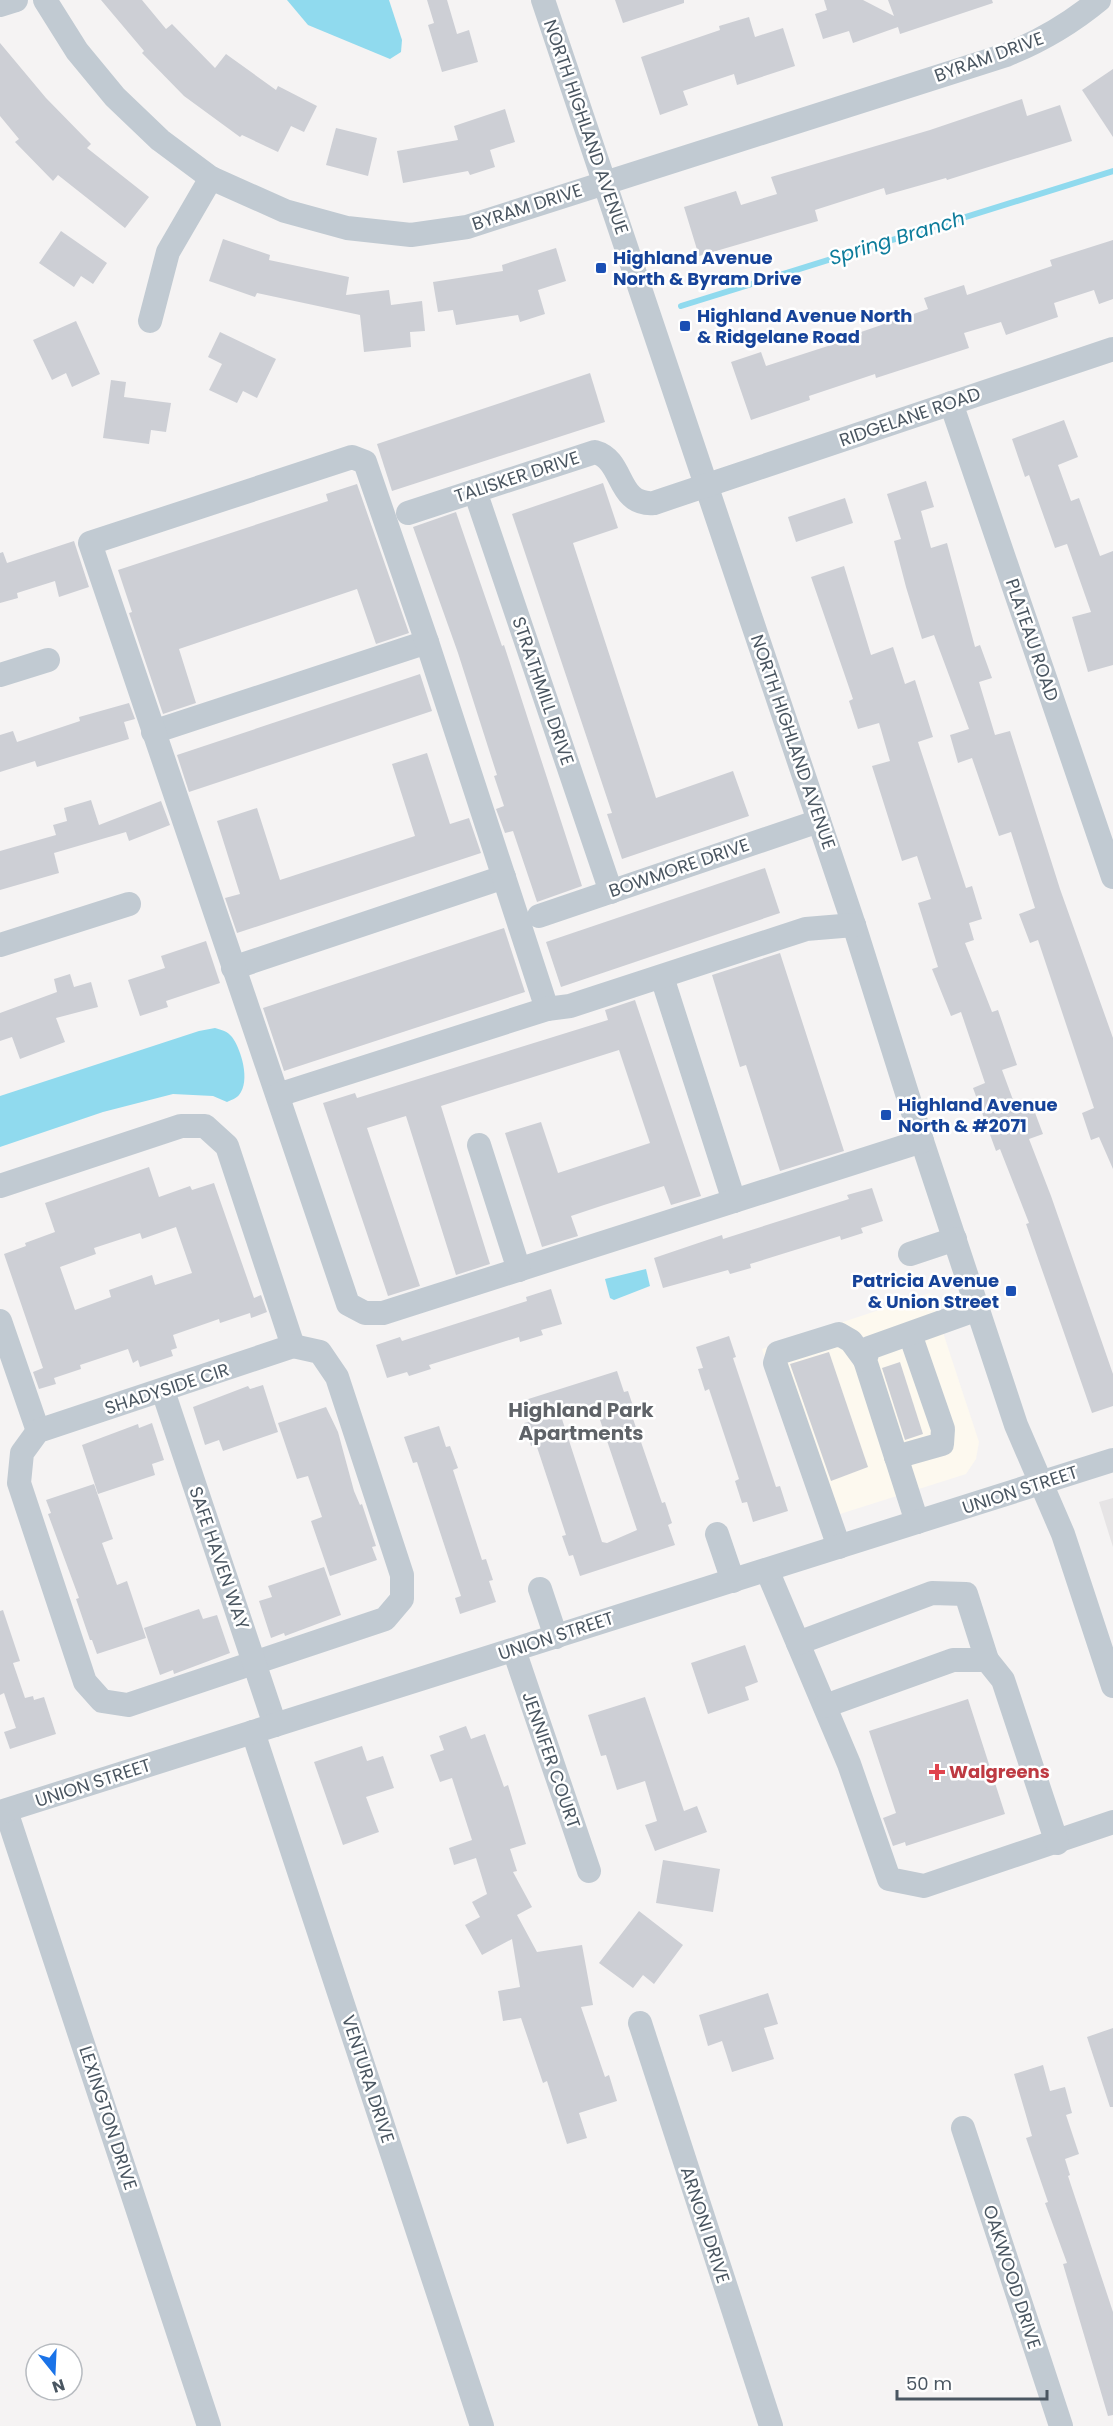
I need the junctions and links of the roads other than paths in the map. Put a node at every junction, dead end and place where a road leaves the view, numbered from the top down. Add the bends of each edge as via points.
1 (16, 0) edge
2 (45, 0) edge
3 (543, 0) edge
4 (1100, 0) edge
5 (0, 5) edge
6 (211, 178) junction
7 (605, 183) junction
8 (150, 321) dead end
9 (1113, 349) edge
10 (951, 402) junction
11 (707, 486) junction
12 (475, 491) junction
13 (408, 513) dead end
14 (427, 642) junction
15 (48, 660) dead end
16 (0, 675) edge
17 (153, 732) junction
18 (819, 821) junction
19 (504, 877) junction
20 (1113, 877) edge
21 (611, 892) junction
22 (129, 904) dead end
23 (539, 916) dead end
24 (854, 925) junction
25 (0, 945) edge
26 (232, 968) junction
27 (662, 977) junction
28 (547, 1009) junction
29 (278, 1095) junction
30 (922, 1141) junction
31 (479, 1145) dead end
32 (0, 1186) edge
33 (734, 1201) junction
34 (955, 1239) junction
35 (910, 1254) dead end
36 (519, 1270) junction
37 (978, 1310) junction
38 (0, 1321) edge
39 (910, 1334) junction
40 (293, 1346) junction
41 (865, 1359) junction
42 (163, 1391) junction
43 (38, 1431) junction
44 (897, 1457) junction
45 (1113, 1460) edge
46 (1042, 1483) junction
47 (917, 1522) junction
48 (717, 1534) dead end
49 (839, 1547) junction
50 (767, 1570) junction
51 (733, 1581) junction
52 (540, 1589) dead end
53 (556, 1636) junction
54 (798, 1643) junction
55 (514, 1650) junction
56 (987, 1660) junction
57 (255, 1664) junction
58 (1113, 1686) edge
59 (825, 1706) junction
60 (264, 1729) junction
61 (3, 1812) edge
62 (1113, 1822) edge
63 (1057, 1843) junction
64 (589, 1871) dead end
65 (640, 2023) dead end
66 (963, 2127) dead end
67 (209, 2426) edge
68 (482, 2426) edge
69 (771, 2426) edge
70 (1061, 2426) edge

1 - 5 street
2 - 6 street, BYRAM DRIVE via 77,51 114,97 160,140
3 - 7 street, NORTH HIGHLAND AVENUE
4 - 7 street, BYRAM DRIVE via 1073,22 1006,56
6 - 7 street, BYRAM DRIVE via 285,211 347,228 411,236 467,227
6 - 8 street via 168,252
7 - 11 street, NORTH HIGHLAND AVENUE
9 - 10 street, RIDGELANE ROAD
10 - 11 street, RIDGELANE ROAD
10 - 20 street, PLATEAU ROAD
11 - 12 street, TALISKER DRIVE via 654,503 637,501 624,488 612,461 595,452
11 - 18 street, NORTH HIGHLAND AVENUE
12 - 13 street, TALISKER DRIVE
12 - 21 street, STRATHMILL DRIVE
14 - 17 street
14 - 17 street via 365,462 352,457 90,543
14 - 19 street
15 - 16 street
17 - 26 street
18 - 21 street, BOWMORE DRIVE
18 - 24 street, NORTH HIGHLAND AVENUE
19 - 26 street
19 - 28 street
21 - 23 street, BOWMORE DRIVE
22 - 25 street
24 - 27 street via 806,929
24 - 30 street, NORTH HIGHLAND AVENUE
26 - 29 street
27 - 28 street via 570,1006
27 - 33 street
28 - 29 street
29 - 36 street via 348,1304 364,1313 383,1313
30 - 33 street
30 - 34 street, NORTH HIGHLAND AVENUE
31 - 36 street
32 - 40 street via 181,1126 205,1126 227,1146
33 - 36 street
34 - 35 street
34 - 37 street, NORTH HIGHLAND AVENUE
37 - 39 street
37 - 46 street, NORTH HIGHLAND AVENUE via 1017,1425
38 - 43 street
39 - 41 street via 869,1348
39 - 44 street via 943,1429 942,1444
40 - 42 street, SHADYSIDE CIR
40 - 57 street via 320,1352 337,1377 402,1575 402,1599 385,1619
41 - 44 street
41 - 49 street via 851,1341 839,1334 778,1353 775,1363
42 - 43 street, SHADYSIDE CIR
42 - 57 street, SAFE HAVEN WAY
43 - 57 street via 22,1453 20,1483 86,1682 102,1701 128,1705
44 - 47 street
45 - 46 street, UNION STREET
46 - 47 street, UNION STREET
46 - 58 street, NORTH HIGHLAND AVENUE
47 - 49 street, UNION STREET
48 - 51 street
49 - 50 street, UNION STREET
50 - 51 street, UNION STREET
50 - 54 street
51 - 53 street, UNION STREET
52 - 53 street
53 - 55 street, UNION STREET
54 - 56 street via 932,1593 966,1594
54 - 59 street
55 - 60 street, UNION STREET
55 - 64 street, JENNIFER COURT
56 - 59 street via 954,1660
56 - 63 street via 1003,1680
57 - 60 street, SAFE HAVEN WAY
59 - 63 street via 889,1880 924,1886
60 - 61 street, UNION STREET
60 - 68 street, VENTURA DRIVE
61 - 67 street, LEXINGTON DRIVE
62 - 63 street
65 - 69 street, ARNONI DRIVE
66 - 70 street, OAKWOOD DRIVE

